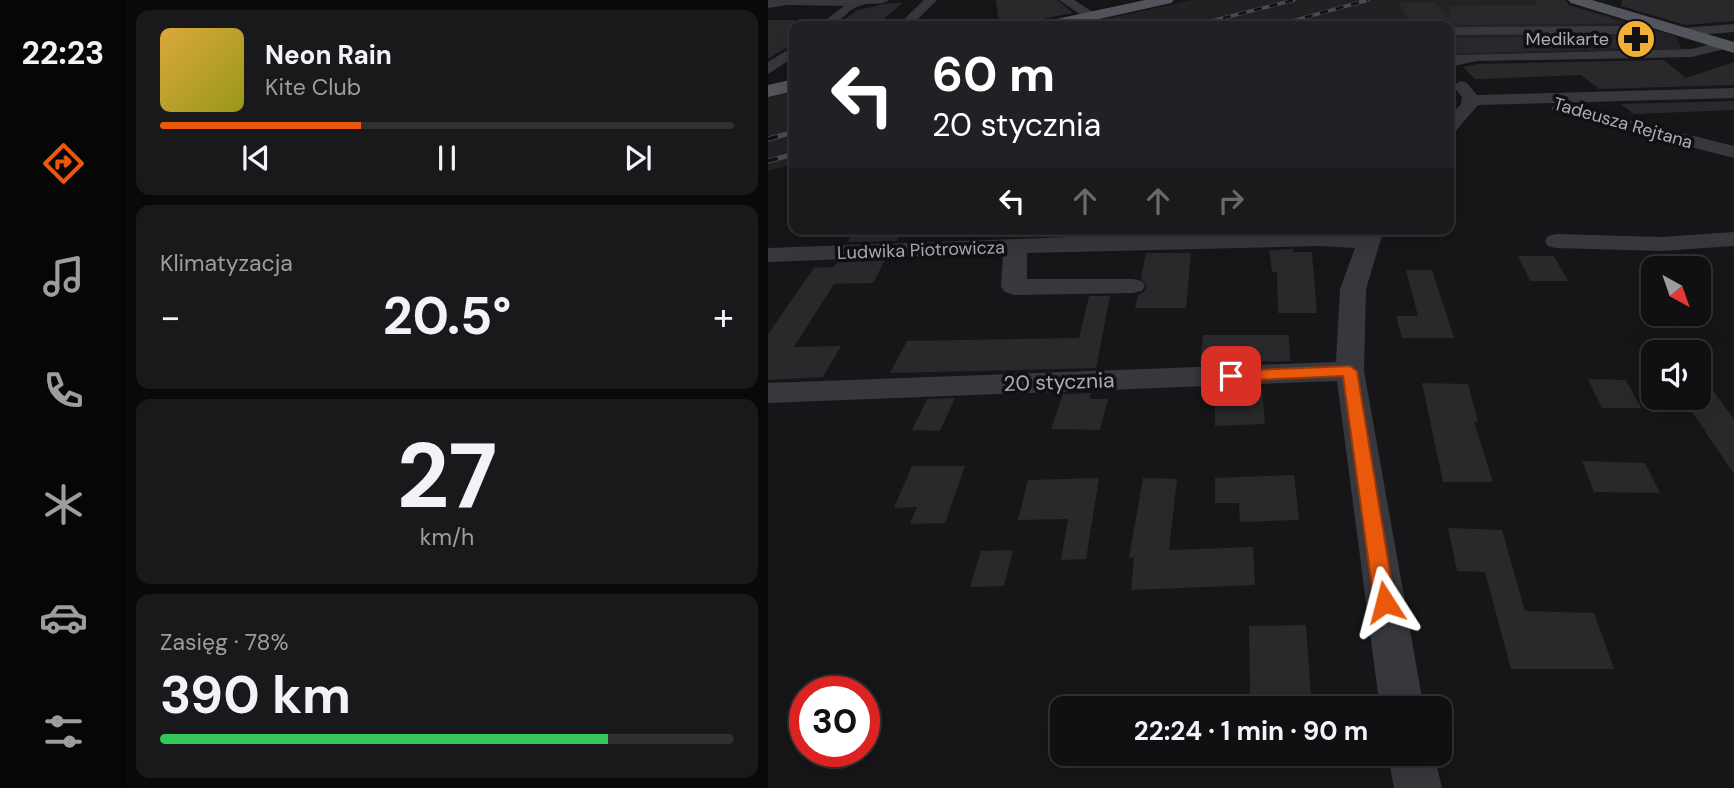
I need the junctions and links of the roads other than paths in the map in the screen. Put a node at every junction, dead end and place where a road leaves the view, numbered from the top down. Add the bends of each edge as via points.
1 (883, 0) edge
2 (931, 0) edge
3 (1065, 0) edge
4 (1166, 0) edge
5 (1576, 0) edge
6 (856, 2) junction
7 (768, 4) edge
8 (1092, 16) junction
9 (831, 21) edge
10 (909, 21) edge
11 (1070, 21) edge
12 (1647, 26) junction
13 (1734, 28) edge
14 (1454, 31) edge
15 (1529, 31) junction
16 (1681, 32) junction
17 (1728, 46) edge
18 (1571, 51) junction
19 (789, 54) edge
20 (1454, 60) edge
21 (768, 69) edge
22 (1454, 75) edge
23 (789, 86) edge
24 (768, 91) edge
25 (1734, 93) edge
26 (1541, 99) junction
27 (1469, 103) junction
28 (1454, 104) edge
29 (1454, 122) edge
30 (1734, 152) edge
31 (1371, 236) edge
32 (1734, 239) edge
33 (1556, 241) dead end
34 (1015, 246) junction
35 (768, 255) edge
36 (1133, 286) dead end
37 (1350, 371) junction
38 (768, 393) edge
39 (1400, 696) edge
40 (1413, 766) edge
41 (1418, 788) edge

1 - 6 street
2 - 10 street
3 - 8 street
4 - 8 main road
5 - 12 main road
6 - 7 street
6 - 9 street
8 - 11 main road
12 - 15 street
12 - 16 main road
12 - 18 street via 1663,43
13 - 16 street
14 - 15 street
15 - 18 street via 1549,45
16 - 17 main road
17 - 18 street via 1692,53
18 - 20 street
19 - 21 street
22 - 27 street via 1470,96
23 - 24 main road
25 - 26 street
26 - 27 street, Tadeusza Rejtana
26 - 30 street, Tadeusza Rejtana via 1556,107
27 - 28 street, Tadeusza Rejtana
27 - 29 street
31 - 34 street, Ludwika Piotrowicza
31 - 37 street via 1353,289
32 - 33 street via 1662,244
34 - 35 street, Ludwika Piotrowicza
34 - 36 street via 1014,287
37 - 38 street, 20 stycznia
37 - 39 street
40 - 41 street

